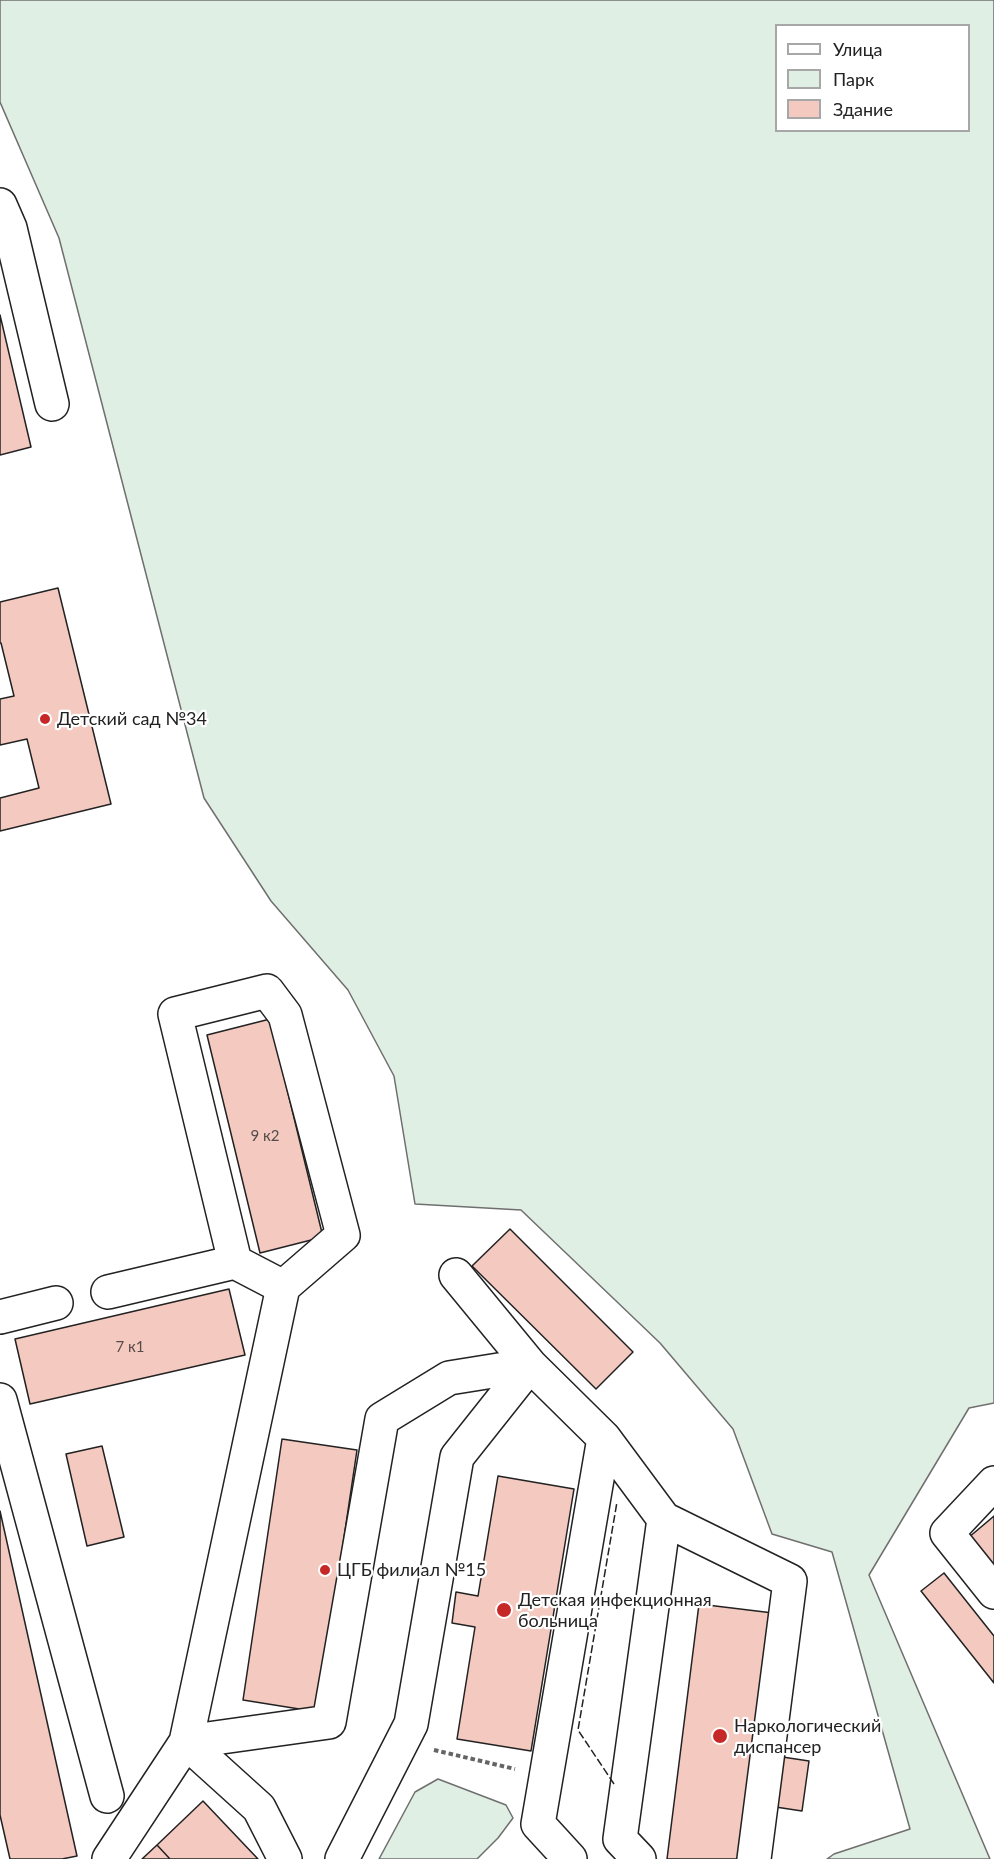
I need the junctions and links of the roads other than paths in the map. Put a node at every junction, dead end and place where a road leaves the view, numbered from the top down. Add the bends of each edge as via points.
1 (0, 205) edge
2 (52, 404) dead end
3 (235, 1262) junction
4 (456, 1275) dead end
5 (283, 1287) junction
6 (108, 1292) dead end
7 (56, 1303) dead end
8 (0, 1317) edge
9 (530, 1365) junction
10 (0, 1400) edge
11 (604, 1438) junction
12 (994, 1484) edge
13 (664, 1519) junction
14 (994, 1592) edge
15 (186, 1742) junction
16 (107, 1796) dead end
17 (109, 1859) edge
18 (285, 1859) edge
19 (342, 1859) edge
20 (570, 1859) edge
21 (639, 1859) edge
22 (754, 1859) edge

1 - 2 lane via 10,228
3 - 5 lane
3 - 5 lane via 175,1014 267,991 285,1015 343,1234
3 - 6 lane
4 - 9 lane
5 - 15 lane
7 - 8 lane
9 - 11 lane
9 - 15 lane via 449,1378 382,1419 329,1722
9 - 19 lane via 458,1457 411,1724
10 - 16 lane
11 - 13 lane
11 - 20 lane via 538,1824
12 - 14 lane via 947,1533
13 - 21 lane via 620,1839
13 - 22 lane via 790,1581
15 - 17 lane
15 - 18 lane via 259,1808

